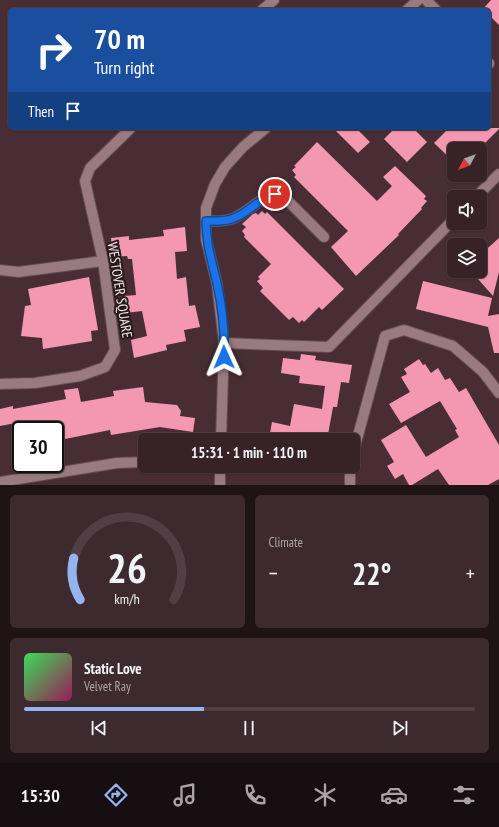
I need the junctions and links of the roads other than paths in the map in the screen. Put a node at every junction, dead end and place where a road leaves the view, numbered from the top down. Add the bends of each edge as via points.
1 (274, 0) edge
2 (418, 0) edge
3 (426, 0) edge
4 (264, 8) edge
5 (409, 8) edge
6 (434, 8) edge
7 (129, 130) edge
8 (264, 130) edge
9 (499, 174) edge
10 (483, 190) edge
11 (206, 221) junction
12 (447, 227) edge
13 (324, 237) dead end
14 (103, 261) junction
15 (0, 270) edge
16 (224, 343) junction
17 (0, 384) edge
18 (499, 393) edge
19 (221, 433) edge
20 (359, 433) edge
21 (138, 462) edge
22 (220, 473) edge
23 (350, 473) edge
24 (0, 482) edge
25 (220, 485) edge
26 (350, 485) edge

1 - 4 street
2 - 5 street
3 - 6 street
7 - 14 street, WESTOVER SQUARE via 90,168 85,182
8 - 11 street via 225,167 206,208
9 - 10 street
11 - 13 street via 225,221 234,218 264,197 275,194 287,200
11 - 16 street via 206,239 217,284
12 - 16 street via 329,347
14 - 15 street via 18,272
14 - 17 street, WESTOVER SQUARE via 115,350 105,366 80,376 35,383
16 - 19 street
18 - 20 street via 483,372 453,346 404,330 385,336
21 - 24 street via 117,463
22 - 25 street
23 - 26 street

